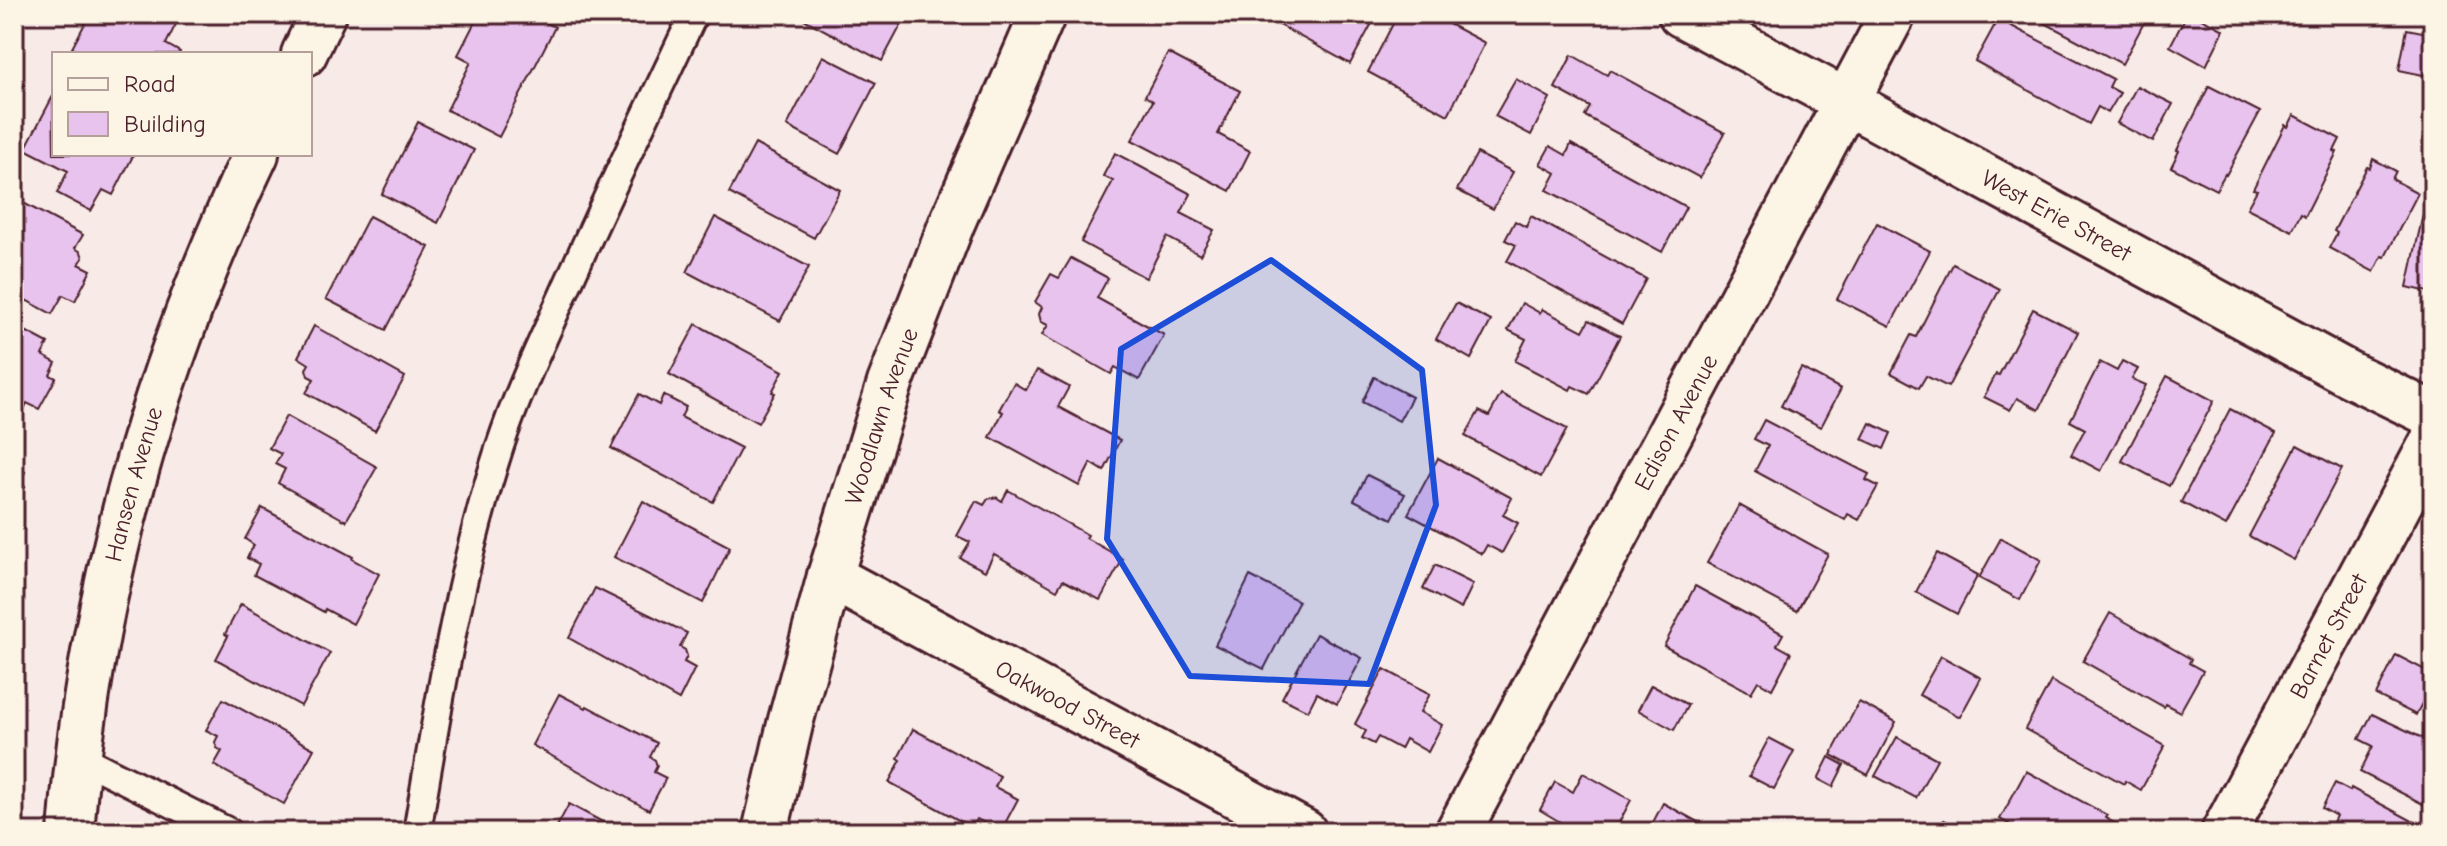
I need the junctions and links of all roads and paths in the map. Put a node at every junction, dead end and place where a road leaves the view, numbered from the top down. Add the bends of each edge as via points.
1 (323, 14) edge
2 (694, 14) edge
3 (1043, 14) edge
4 (1681, 14) edge
5 (1893, 14) edge
6 (305, 52) edge
7 (1847, 102) junction
8 (255, 156) edge
9 (2433, 415) edge
10 (2433, 441) edge
11 (830, 576) junction
12 (79, 757) junction
13 (71, 832) edge
14 (229, 832) edge
15 (417, 832) edge
16 (765, 832) edge
17 (1304, 832) edge
18 (1458, 832) edge
19 (2224, 832) edge

1 - 6 street
2 - 15 lane via 597,217 501,443 456,609
3 - 11 street, Woodlawn Avenue via 952,223 890,383
4 - 7 street, West Erie Street
5 - 7 street, Edison Avenue
7 - 9 street, West Erie Street
7 - 18 street, Edison Avenue
8 - 12 street, Hansen Avenue via 200,283 138,459 106,590
10 - 19 street, Barnet Street
11 - 16 street, Woodlawn Avenue
11 - 17 street, Oakwood Street
12 - 13 street, Hansen Avenue
12 - 14 lane

